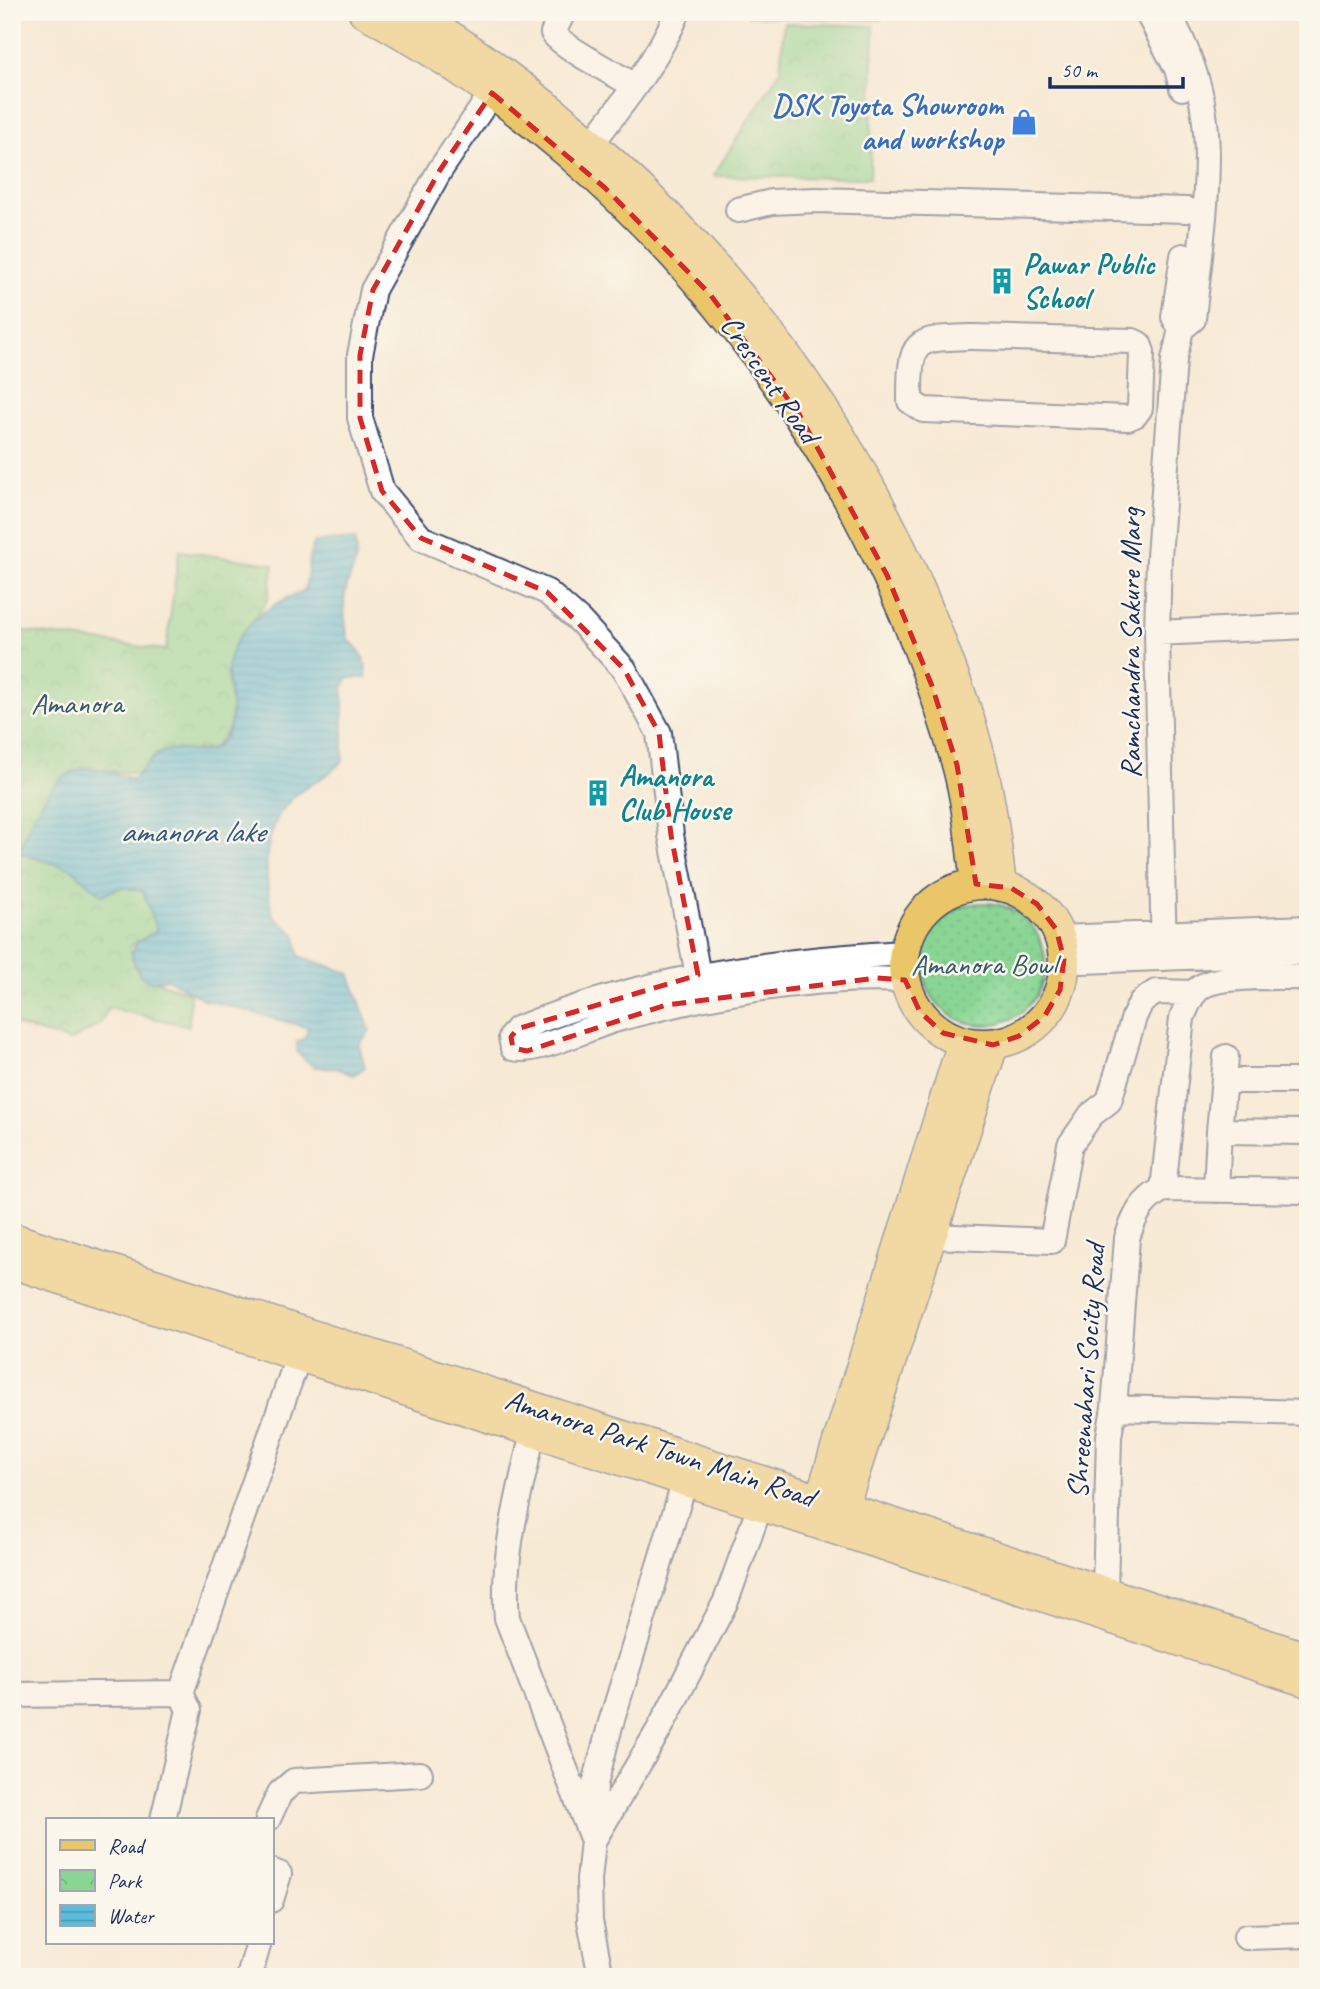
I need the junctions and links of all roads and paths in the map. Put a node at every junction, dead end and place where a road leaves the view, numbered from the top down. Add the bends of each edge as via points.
1 (364, 12) edge
2 (413, 12) edge
3 (563, 12) edge
4 (678, 12) edge
5 (1147, 12) edge
6 (1168, 12) edge
7 (635, 86) junction
8 (492, 93) junction
9 (584, 152) junction
10 (738, 210) dead end
11 (1187, 210) junction
12 (1181, 330) junction
13 (1140, 385) junction
14 (1171, 386) junction
15 (1308, 626) edge
16 (1157, 633) junction
17 (988, 885) junction
18 (1308, 928) edge
19 (1275, 941) junction
20 (1164, 946) junction
21 (1062, 949) junction
22 (1308, 952) edge
23 (905, 966) junction
24 (698, 975) junction
25 (1308, 977) edge
26 (1275, 978) junction
27 (1195, 993) junction
28 (963, 1042) junction
29 (993, 1045) junction
30 (1308, 1081) edge
31 (1219, 1131) junction
32 (1308, 1132) edge
33 (1163, 1189) junction
34 (1216, 1190) junction
35 (1308, 1191) edge
36 (932, 1237) junction
37 (12, 1238) edge
38 (12, 1263) edge
39 (302, 1344) junction
40 (1114, 1408) junction
41 (1308, 1413) edge
42 (533, 1432) junction
43 (688, 1470) junction
44 (832, 1504) junction
45 (760, 1506) junction
46 (1107, 1605) junction
47 (1308, 1658) edge
48 (1308, 1682) edge
49 (181, 1693) junction
50 (12, 1695) edge
51 (420, 1774) dead end
52 (163, 1818) edge
53 (268, 1818) edge
54 (593, 1841) junction
55 (273, 1872) edge
56 (273, 1894) edge
57 (1308, 1935) edge
58 (1246, 1937) dead end
59 (258, 1944) edge
60 (249, 1977) edge
61 (601, 1977) edge

1 - 8 main road, Crescent Road
2 - 9 main road, Crescent Road via 483,56
3 - 7 street via 553,33 560,44
4 - 7 street via 666,41
5 - 11 street, Ramchandra Sakure Marg via 1177,69 1188,114 1191,170
6 - 12 street, Ramchandra Sakure Marg via 1192,64 1204,114 1207,153 1193,319
7 - 9 street
8 - 9 main road, Crescent Road
8 - 24 street via 440,170 373,290 360,355 360,418 382,491 421,538 547,592 624,669 659,733 671,835
9 - 17 main road, Crescent Road via 760,358 841,485 887,575 932,686
10 - 11 street via 772,202 815,200
11 - 12 street, Ramchandra Sakure Marg via 1174,317
12 - 14 street, Ramchandra Sakure Marg
13 - 13 street via 1140,408 1128,418 923,410 910,401 915,349 928,338 1133,341 1142,352
13 - 14 street
14 - 16 street, Ramchandra Sakure Marg
15 - 16 street
16 - 20 street, Ramchandra Sakure Marg
17 - 21 main road via 1037,904 1048,916
17 - 23 main road via 949,892 929,905 914,923
18 - 19 street
19 - 20 street
19 - 22 street
19 - 26 street
20 - 21 street
21 - 29 main road via 1060,990 1044,1017 1019,1036
23 - 24 street via 741,968
23 - 24 street via 876,978 744,991 666,1005 527,1051 513,1048 511,1037 517,1029 578,1005
23 - 28 main road via 919,1013
25 - 26 street
26 - 27 street via 1219,980
27 - 33 street via 1182,1018
27 - 36 street via 1156,992 1142,1002 1133,1017 1109,1101 1091,1115 1070,1145 1052,1241
28 - 29 main road
28 - 44 main road
29 - 36 main road
30 - 31 street via 1225,1069
31 - 32 street
31 - 34 street
33 - 34 street
33 - 40 street, Shreenahari Socity Road via 1147,1198 1135,1214 1127,1238
34 - 35 street
36 - 44 main road
37 - 39 main road, Amanora Park Town Main Road
38 - 39 main road, Amanora Park Town Main Road
39 - 42 main road, Amanora Park Town Main Road
39 - 43 main road, Amanora Park Town Main Road
39 - 49 street
40 - 41 street
40 - 46 street, Shreenahari Socity Road via 1109,1436
42 - 43 main road, Amanora Park Town Main Road
42 - 54 street via 509,1552 504,1591 507,1618
43 - 44 main road, Amanora Park Town Main Road
43 - 45 main road, Amanora Park Town Main Road
43 - 54 street via 645,1602 595,1784
44 - 46 main road, Amanora Park Town Main Road
45 - 46 main road, Amanora Park Town Main Road
45 - 54 street via 726,1601 660,1728
46 - 47 main road, Amanora Park Town Main Road
46 - 48 main road, Amanora Park Town Main Road
49 - 50 street
49 - 52 street via 189,1710
51 - 53 street via 294,1781 280,1793
54 - 61 street via 590,1921
55 - 56 street via 279,1874
57 - 58 street
59 - 60 street

